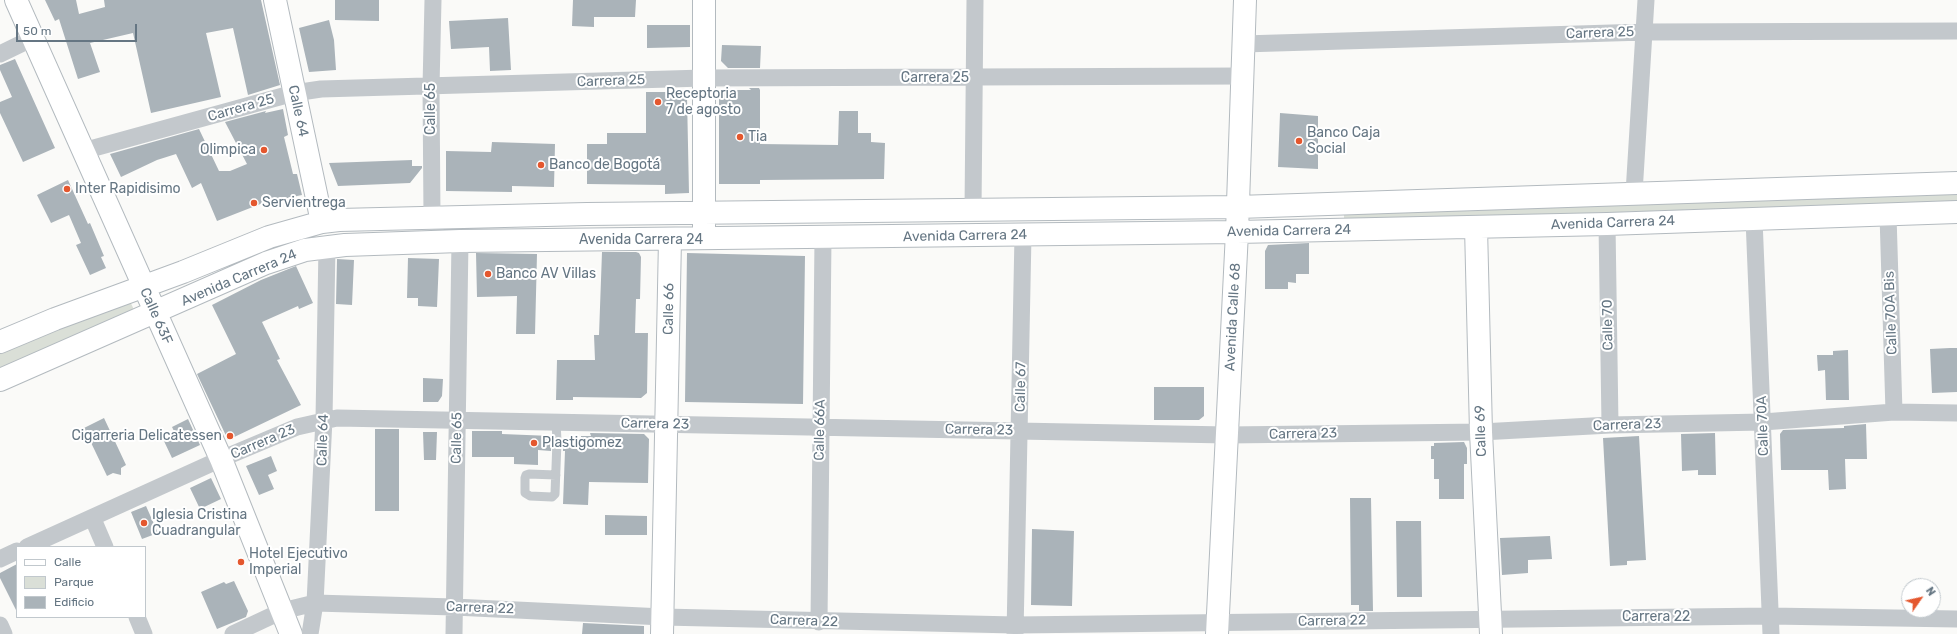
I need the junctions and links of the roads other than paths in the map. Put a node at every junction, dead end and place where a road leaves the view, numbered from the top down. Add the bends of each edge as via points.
1 (16, 0) edge
2 (275, 0) edge
3 (433, 0) edge
4 (704, 0) edge
5 (975, 0) edge
6 (1245, 0) edge
7 (1646, 0) edge
8 (1957, 31) edge
9 (1645, 32) junction
10 (33, 38) junction
11 (1243, 44) junction
12 (0, 54) edge
13 (1242, 76) junction
14 (704, 78) junction
15 (974, 78) junction
16 (431, 87) junction
17 (294, 93) junction
18 (83, 151) junction
19 (1957, 183) edge
20 (1634, 193) junction
21 (1238, 206) junction
22 (973, 210) junction
23 (1957, 212) edge
24 (704, 213) junction
25 (1888, 214) junction
26 (432, 217) junction
27 (1754, 219) junction
28 (322, 222) junction
29 (1608, 224) junction
30 (1476, 227) junction
31 (1237, 232) junction
32 (1023, 235) junction
33 (823, 238) junction
34 (670, 239) junction
35 (704, 239) junction
36 (460, 241) junction
37 (327, 246) junction
38 (143, 286) junction
39 (155, 313) junction
40 (0, 342) edge
41 (0, 380) edge
42 (1894, 412) junction
43 (1957, 413) edge
44 (324, 420) junction
45 (457, 420) junction
46 (556, 422) junction
47 (1763, 422) junction
48 (667, 424) junction
49 (1610, 425) junction
50 (820, 427) junction
51 (1020, 431) junction
52 (1481, 432) junction
53 (1227, 435) junction
54 (221, 459) junction
55 (556, 475) dead end
56 (93, 519) junction
57 (29, 546) edge
58 (105, 546) edge
59 (16, 551) edge
60 (0, 559) edge
61 (315, 603) junction
62 (454, 607) junction
63 (282, 612) junction
64 (1770, 616) junction
65 (136, 618) edge
66 (1957, 619) edge
67 (819, 622) junction
68 (0, 625) edge
69 (662, 626) edge
70 (1491, 626) edge
71 (1015, 629) edge
72 (1217, 629) edge
73 (4, 634) edge
74 (144, 634) edge
75 (233, 634) edge
76 (291, 634) edge
77 (310, 634) edge
78 (454, 634) edge
79 (1771, 634) edge

1 - 10 main road, Calle 63F
2 - 17 main road, Calle 64
3 - 16 street, Calle 65
4 - 14 main road
5 - 15 street
6 - 11 main road, Avenida Calle 68
7 - 9 street
8 - 9 street, Carrera 25
9 - 11 street, Carrera 25
9 - 20 street
10 - 12 street
10 - 18 main road, Calle 63F
11 - 13 main road, Avenida Calle 68
13 - 15 street, Carrera 25
13 - 21 main road, Avenida Calle 68
14 - 15 street, Carrera 25
14 - 16 street, Carrera 25
14 - 24 main road
15 - 22 street
16 - 17 street, Carrera 25 via 321,89
16 - 26 street, Calle 65
17 - 18 street, Carrera 25
17 - 28 main road, Calle 64
18 - 38 main road, Calle 63F
19 - 20 main road, Avenida Carrera 24
20 - 21 main road, Avenida Carrera 24
21 - 22 main road, Avenida Carrera 24
21 - 31 main road, Avenida Calle 68
22 - 24 main road, Avenida Carrera 24
23 - 25 main road, Avenida Carrera 24
24 - 26 main road, Avenida Carrera 24
24 - 34 main road
24 - 35 main road
25 - 27 main road, Avenida Carrera 24
25 - 42 street, Calle 70A Bis
26 - 28 main road, Avenida Carrera 24
27 - 29 main road, Avenida Carrera 24
27 - 47 street, Calle 70A
28 - 38 main road, Avenida Carrera 24 via 269,237
29 - 30 main road, Avenida Carrera 24
29 - 49 street, Calle 70
30 - 31 main road, Avenida Carrera 24
30 - 52 main road, Calle 69
31 - 32 main road, Avenida Carrera 24
31 - 53 main road, Avenida Calle 68
32 - 33 main road, Avenida Carrera 24
32 - 51 street, Calle 67
33 - 35 main road, Avenida Carrera 24
33 - 50 street, Calle 66A
34 - 35 main road, Avenida Carrera 24
34 - 36 main road, Avenida Carrera 24
34 - 48 main road, Calle 66
36 - 37 main road, Avenida Carrera 24
36 - 45 street, Calle 65
37 - 39 main road, Avenida Carrera 24 via 305,250 273,261
37 - 44 street, Calle 64
38 - 39 main road, Calle 63F
38 - 40 main road, Avenida Carrera 24
39 - 41 main road, Avenida Carrera 24
39 - 54 main road, Calle 63F
42 - 43 street, Carrera 23
42 - 47 street, Carrera 23
44 - 45 street, Carrera 23
44 - 54 street, Carrera 23 via 297,427
44 - 61 street, Calle 64
45 - 46 street, Carrera 23
45 - 62 street, Calle 65
46 - 48 street, Carrera 23
46 - 55 lane
47 - 49 street, Carrera 23
47 - 64 street, Calle 70A
48 - 50 street, Carrera 23
48 - 69 main road, Calle 66
49 - 52 street, Carrera 23
50 - 51 street, Carrera 23
50 - 67 street, Calle 66A
51 - 53 street, Carrera 23
51 - 71 street, Calle 67
52 - 53 street, Carrera 23
52 - 70 main road, Calle 69
53 - 72 main road, Avenida Calle 68
54 - 56 street, Carrera 23
54 - 63 main road, Calle 63F
56 - 57 street, Carrera 23
56 - 58 street
59 - 60 street
61 - 62 street, Carrera 22
61 - 63 street, Carrera 22
61 - 77 street, Calle 64
62 - 69 street, Carrera 22
62 - 78 street, Calle 65
63 - 75 street, Carrera 22
63 - 76 main road, Calle 63F
64 - 66 street, Carrera 22
64 - 70 street, Carrera 22
64 - 79 street, Calle 70A
65 - 74 street
67 - 69 street, Carrera 22
67 - 71 street, Carrera 22
68 - 73 street
70 - 72 street, Carrera 22
71 - 72 street, Carrera 22

